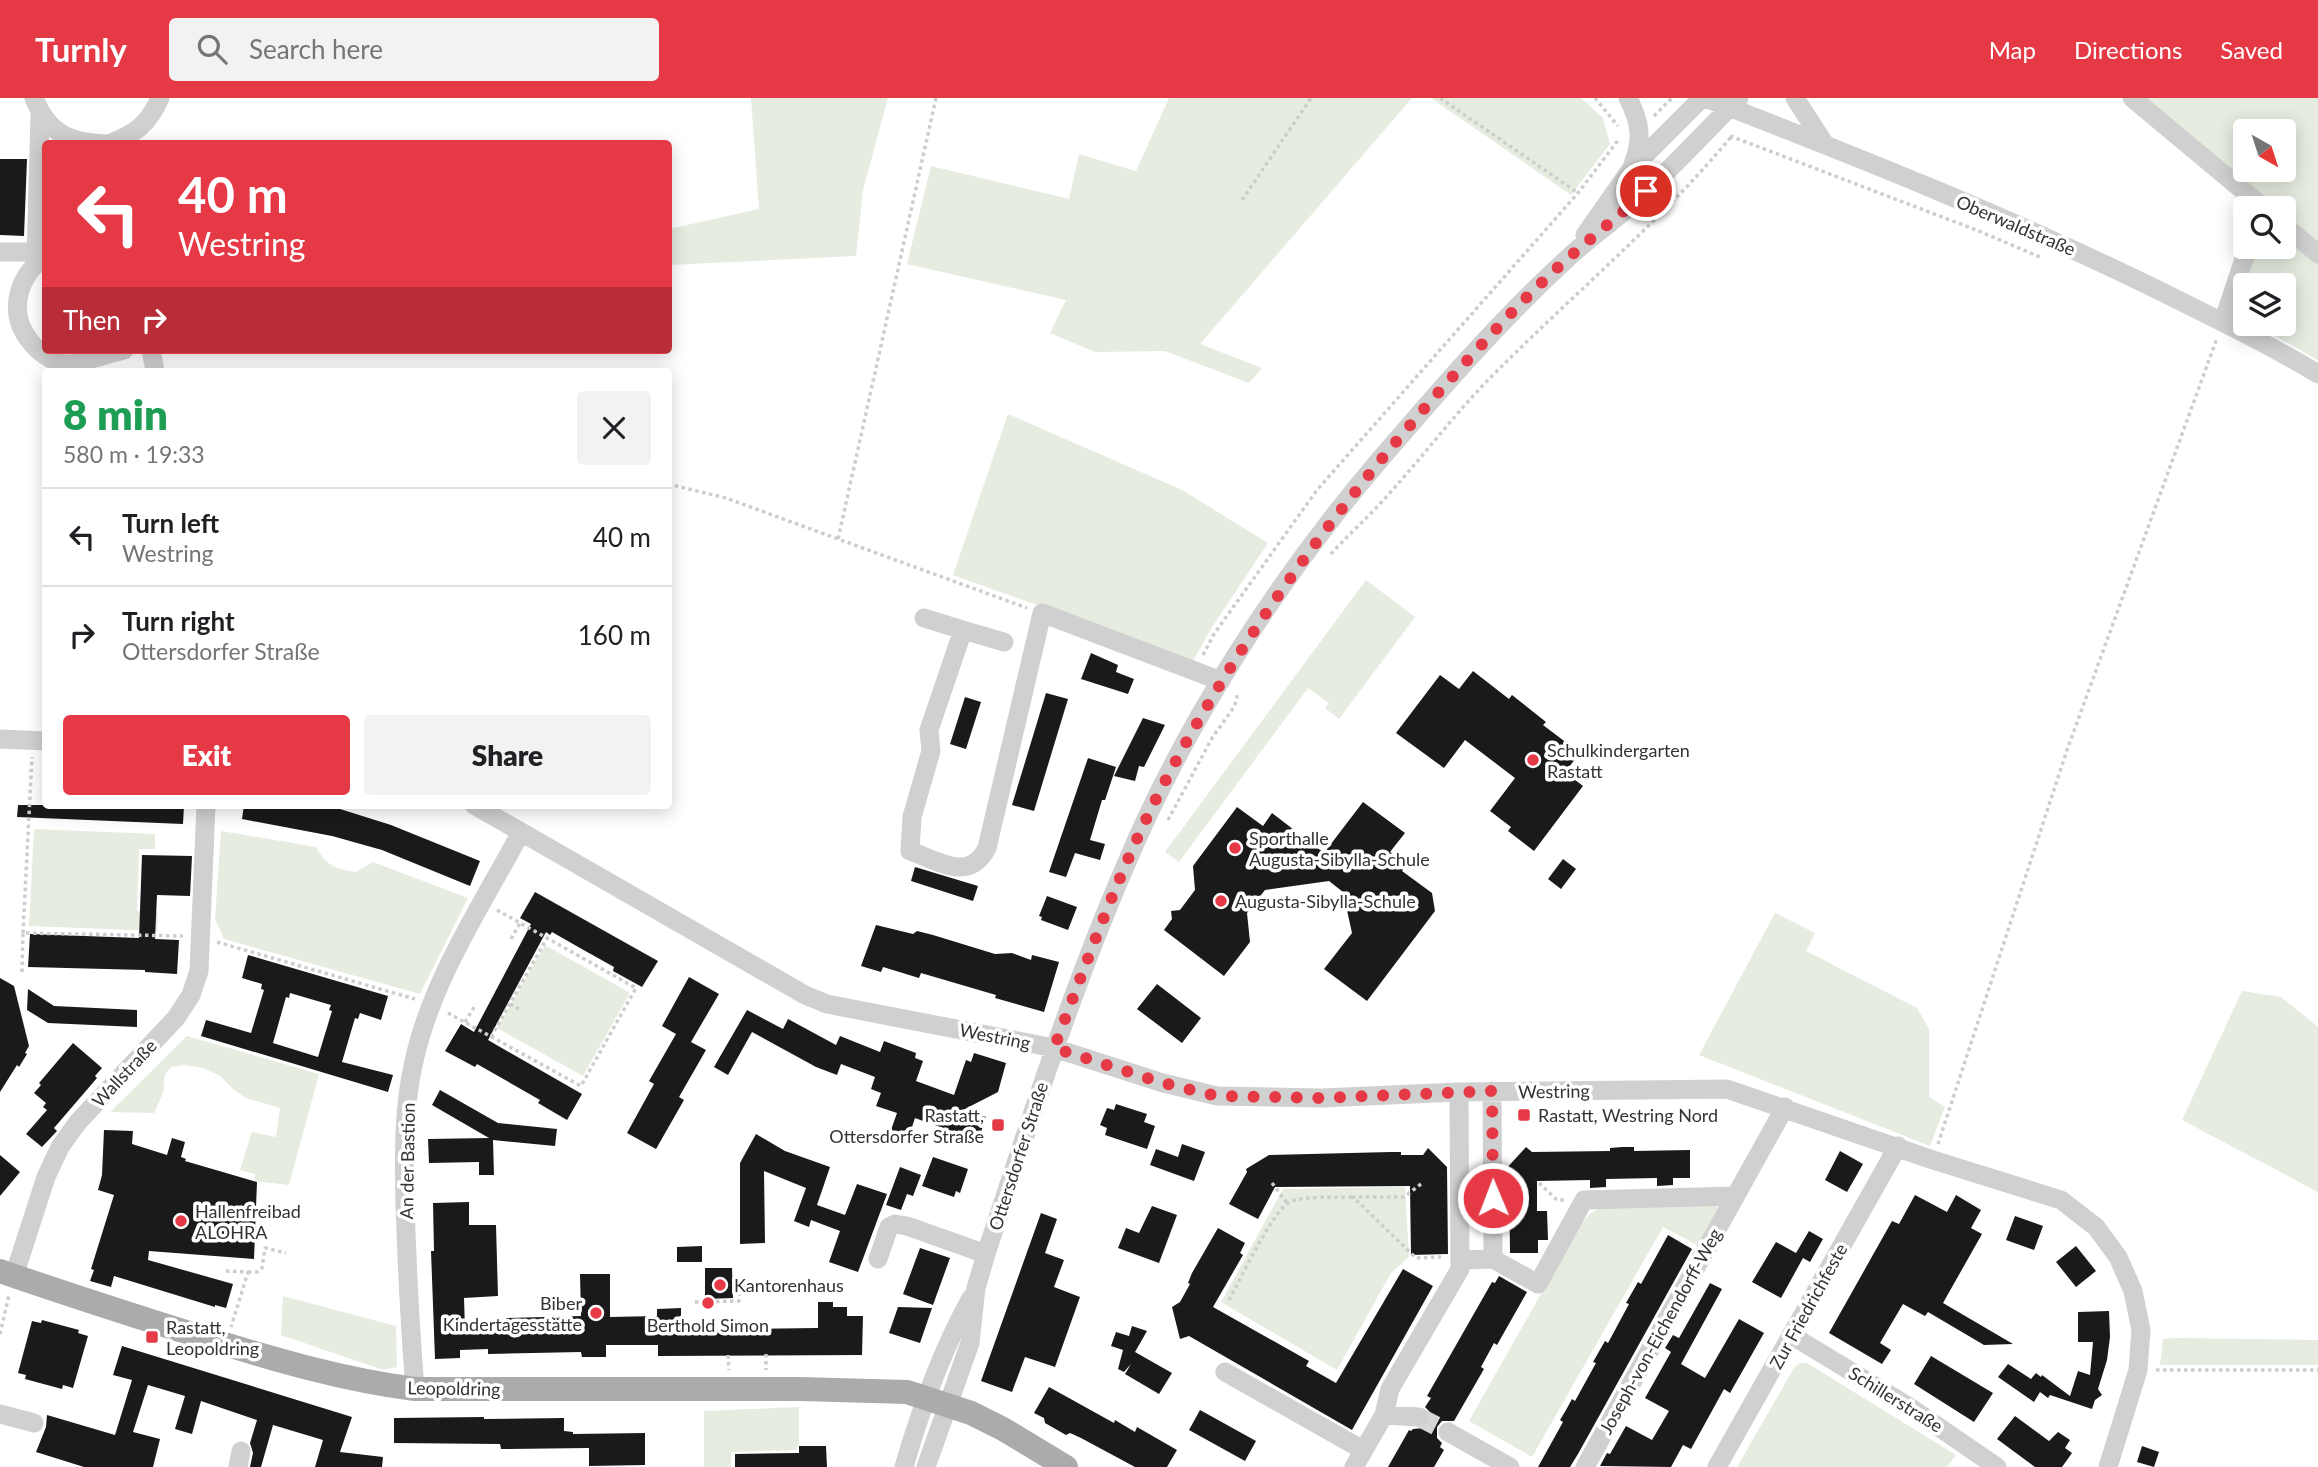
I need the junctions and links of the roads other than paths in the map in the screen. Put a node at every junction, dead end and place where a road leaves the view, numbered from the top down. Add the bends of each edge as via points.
1 (160, 98) edge
2 (1628, 98) edge
3 (1703, 98) edge
4 (1795, 98) edge
5 (2132, 98) edge
6 (1735, 103) edge
7 (37, 106) edge
8 (76, 140) edge
9 (117, 140) edge
10 (1824, 143) junction
11 (1632, 168) junction
12 (2248, 196) edge
13 (2296, 235) edge
14 (0, 252) edge
15 (2318, 254) edge
16 (1571, 255) junction
17 (39, 256) edge
18 (2244, 259) edge
19 (2219, 331) junction
20 (42, 354) edge
21 (42, 354) edge
22 (107, 354) edge
23 (2318, 374) edge
24 (924, 618) dead end
25 (963, 630) junction
26 (1004, 642) dead end
27 (1228, 685) junction
28 (0, 739) edge
29 (39, 741) edge
30 (206, 809) edge
31 (481, 809) edge
32 (521, 832) junction
33 (1054, 1048) junction
34 (1492, 1091) junction
35 (1459, 1092) junction
36 (1785, 1107) junction
37 (1898, 1146) junction
38 (1735, 1196) junction
39 (986, 1254) junction
40 (1461, 1258) junction
41 (878, 1259) dead end
42 (1493, 1259) junction
43 (7, 1273) edge
44 (976, 1288) junction
45 (1791, 1335) junction
46 (1225, 1372) dead end
47 (415, 1389) junction
48 (925, 1396) junction
49 (949, 1404) junction
50 (0, 1414) edge
51 (1384, 1415) junction
52 (1419, 1417) tunnel mouth
53 (34, 1423) dead end
54 (1448, 1432) tunnel mouth
55 (1359, 1459) edge
56 (904, 1467) edge
57 (926, 1467) edge
58 (1066, 1467) edge
59 (1510, 1467) edge
60 (1585, 1467) edge
61 (1717, 1467) edge
62 (1997, 1467) edge
63 (2108, 1467) edge

1 - 9 street via 152,115 133,134
2 - 11 street via 1640,128
3 - 6 street, Oberwaldstraße
3 - 11 street, Ottersdorfer Straße
4 - 10 street
5 - 12 street
6 - 10 street, Oberwaldstraße
6 - 16 street, Ottersdorfer Straße via 1630,206
7 - 8 street via 59,133
7 - 17 street
10 - 19 street, Oberwaldstraße via 2096,259
11 - 16 street, Ottersdorfer Straße
13 - 15 street
14 - 17 street
16 - 27 street, Ottersdorfer Straße via 1465,363 1374,466 1293,572
17 - 21 street via 18,295 18,318 27,339
18 - 19 street
19 - 23 street, Oberwaldstraße
20 - 22 street via 65,364
24 - 25 street
25 - 26 street
25 - 27 street via 929,730 931,751 912,817 910,851 960,868 981,860 987,848 1042,613
27 - 33 street, Ottersdorfer Straße via 1152,807
28 - 29 street
30 - 43 street, Wallstraße via 199,971 191,995 176,1018 60,1147
31 - 32 street, Westring
32 - 33 street, Westring via 827,1004
32 - 47 street, An der Bastion via 432,1004 414,1059 404,1130
33 - 35 street, Westring via 1217,1096 1322,1098
33 - 39 street, Ottersdorfer Straße
34 - 35 street, Westring
34 - 36 street, Westring via 1727,1089
34 - 42 street
35 - 40 street
36 - 37 street, Westring
36 - 38 street, Joseph-von-Eichendorff-Weg
37 - 45 street, Zur Friedrichfeste
37 - 63 street, Westring via 2061,1200 2096,1227 2118,1257 2133,1291 2141,1329 2138,1370
38 - 42 street via 1584,1200 1538,1284
38 - 60 street, Joseph-von-Eichendorff-Weg
39 - 41 street via 895,1224 889,1227
39 - 44 street, Ottersdorfer Straße
40 - 42 street
40 - 51 street via 1460,1269 1390,1389
43 - 47 main road, Leopoldring via 302,1367
44 - 48 street, Ottersdorfer Straße
44 - 49 street, Ottersdorfer Straße via 970,1343
45 - 61 street, Zur Friedrichfeste
45 - 62 street, Schillerstraße
46 - 55 street
47 - 48 main road, Leopoldring via 882,1390
48 - 49 main road, Leopoldring
48 - 56 street, Ottersdorfer Straße
49 - 57 street, Ottersdorfer Straße
49 - 58 main road, Leopoldring via 1003,1429
50 - 53 street
51 - 52 street
51 - 55 street
54 - 59 street

